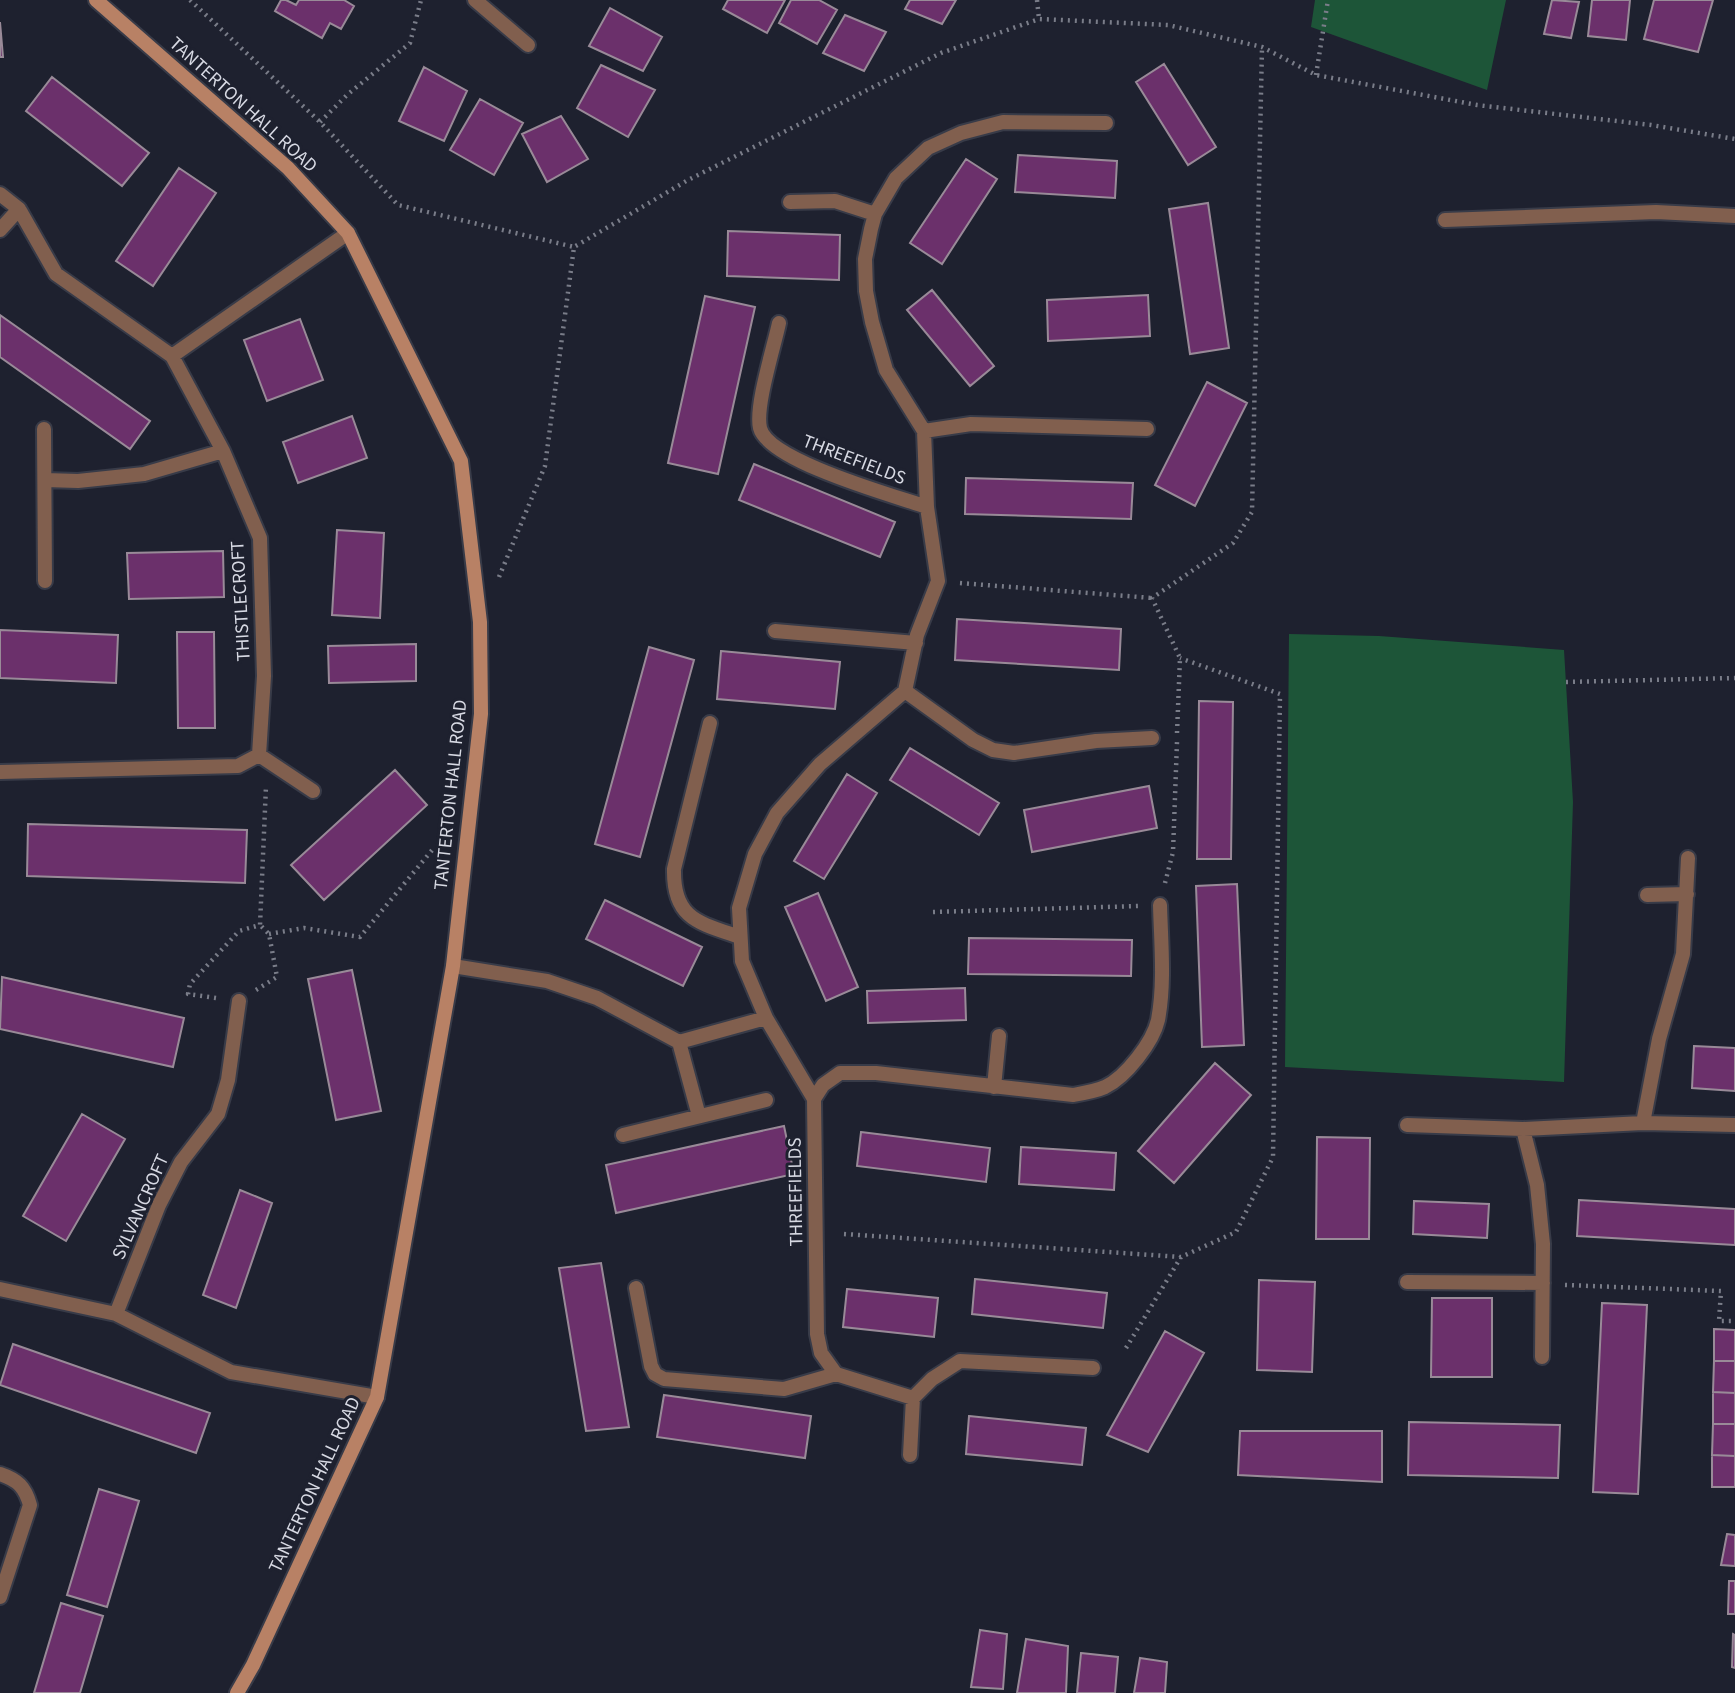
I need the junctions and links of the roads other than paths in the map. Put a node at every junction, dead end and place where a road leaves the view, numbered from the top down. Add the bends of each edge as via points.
1 (96, 0) edge
2 (475, 0) edge
3 (528, 45) dead end
4 (1106, 123) dead end
5 (0, 194) edge
6 (790, 202) dead end
7 (19, 209) junction
8 (875, 214) junction
9 (1735, 216) edge
10 (1445, 220) dead end
11 (0, 230) edge
12 (348, 233) junction
13 (779, 323) dead end
14 (172, 356) junction
15 (44, 429) dead end
16 (1147, 429) dead end
17 (924, 431) junction
18 (223, 451) junction
19 (45, 480) junction
20 (927, 508) junction
21 (45, 581) dead end
22 (775, 631) dead end
23 (916, 643) junction
24 (905, 691) junction
25 (710, 723) dead end
26 (1152, 738) dead end
27 (259, 755) junction
28 (0, 772) edge
29 (313, 791) dead end
30 (1688, 858) dead end
31 (1687, 894) junction
32 (1647, 895) dead end
33 (1160, 905) road end
34 (740, 937) junction
35 (453, 966) junction
36 (239, 1001) road end
37 (766, 1018) junction
38 (999, 1036) dead end
39 (679, 1042) junction
40 (994, 1087) junction
41 (814, 1099) junction
42 (766, 1100) dead end
43 (699, 1116) junction
44 (1643, 1123) junction
45 (1407, 1125) dead end
46 (1735, 1125) edge
47 (1523, 1129) junction
48 (623, 1135) dead end
49 (1407, 1282) dead end
50 (1543, 1283) junction
51 (0, 1289) edge
52 (636, 1289) dead end
53 (116, 1314) junction
54 (1542, 1357) dead end
55 (1093, 1368) dead end
56 (836, 1374) junction
57 (377, 1396) junction
58 (913, 1398) junction
59 (910, 1455) dead end
60 (0, 1474) edge
61 (0, 1597) edge
62 (237, 1693) edge

1 - 12 street, TANTERTON HALL ROAD via 288,168
2 - 3 street
4 - 8 street, THREEFIELDS via 1003,122 961,133 928,148 908,165
5 - 7 street, THISTLECROFT
6 - 8 street via 835,201
7 - 11 street
7 - 14 street, THISTLECROFT via 56,274
8 - 17 street, THREEFIELDS via 865,259 872,322 886,370
9 - 10 street via 1656,212
12 - 14 street
12 - 35 street, TANTERTON HALL ROAD via 461,461 480,622 481,714
13 - 20 street, THREEFIELDS via 760,407 760,428 767,441 813,467
14 - 18 street, THISTLECROFT
15 - 19 street
16 - 17 street via 971,424
17 - 20 street, THREEFIELDS
18 - 19 street via 144,474
18 - 27 street, THISTLECROFT via 260,538 264,676
19 - 21 street
20 - 23 street, THREEFIELDS via 938,581
22 - 23 street
23 - 24 street, THREEFIELDS
24 - 26 street via 993,750 1014,753
24 - 34 street, THREEFIELDS via 820,764 777,813 755,854 739,908
25 - 34 street via 674,869 674,888 681,908 691,918
27 - 28 street via 238,766
27 - 29 street
30 - 31 street
31 - 32 street
31 - 44 street via 1683,954 1658,1039
33 - 40 street via 1158,1022 1123,1075 1104,1088 1073,1095
34 - 37 street, THREEFIELDS via 742,961
35 - 39 street via 547,981 597,998
35 - 57 street, TANTERTON HALL ROAD
36 - 53 street, SYLVANCROFT via 228,1080 218,1114 181,1162 159,1205
37 - 39 street
37 - 41 street, THREEFIELDS
38 - 40 street
39 - 43 street
40 - 41 street via 840,1073 823,1085
41 - 56 street, THREEFIELDS via 817,1334 821,1353
42 - 43 street
43 - 48 street
44 - 46 street
44 - 47 street
45 - 47 street
47 - 50 street via 1537,1185
49 - 50 street
50 - 54 street
51 - 53 street
52 - 56 street via 651,1366 664,1379 784,1389
53 - 57 street via 231,1372
55 - 58 street via 960,1361
56 - 58 street
57 - 62 street, TANTERTON HALL ROAD
58 - 59 street
60 - 61 street via 18,1481 30,1505

